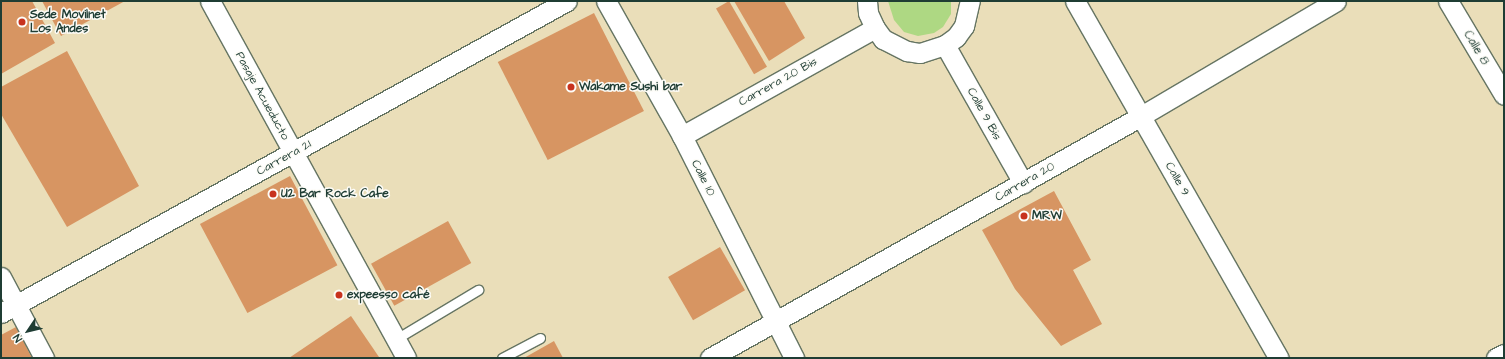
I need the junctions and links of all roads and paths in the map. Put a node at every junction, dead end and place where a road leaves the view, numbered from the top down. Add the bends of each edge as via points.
1 (210, 1) edge
2 (567, 1) edge
3 (606, 1) edge
4 (868, 1) edge
5 (970, 1) edge
6 (1075, 1) edge
7 (1336, 1) edge
8 (1448, 1) edge
9 (875, 28) junction
10 (945, 45) junction
11 (1504, 95) edge
12 (1141, 116) junction
13 (682, 136) junction
14 (293, 153) junction
15 (1023, 183) junction
16 (1, 277) edge
17 (478, 290) dead end
18 (8, 309) edge
19 (776, 323) junction
20 (540, 338) dead end
21 (396, 339) junction
22 (1504, 354) edge
23 (44, 358) edge
24 (406, 358) edge
25 (502, 358) edge
26 (710, 358) edge
27 (794, 358) edge
28 (1279, 358) edge
29 (1496, 358) edge

1 - 14 street, Pasaje Acueducto
2 - 14 street, Carrera 21
3 - 13 street, Calle 10
4 - 9 street via 868,12
5 - 10 street via 964,26
6 - 12 street, Calle 9
7 - 12 street, Carrera 20
8 - 11 street, Calle 8
9 - 10 street via 883,39 907,51 920,52
9 - 13 street, Carrera 20 Bis
10 - 15 street, Calle 9 Bis
12 - 15 street, Carrera 20
12 - 28 street, Calle 9
13 - 19 street, Calle 10
14 - 18 street, Carrera 21
14 - 21 street, Pasaje Acueducto
15 - 19 street, Carrera 20
16 - 18 street
17 - 21 lane
18 - 23 street
19 - 26 street, Carrera 20
19 - 27 street, Calle 10
20 - 25 lane
21 - 24 street, Pasaje Acueducto
22 - 29 street

